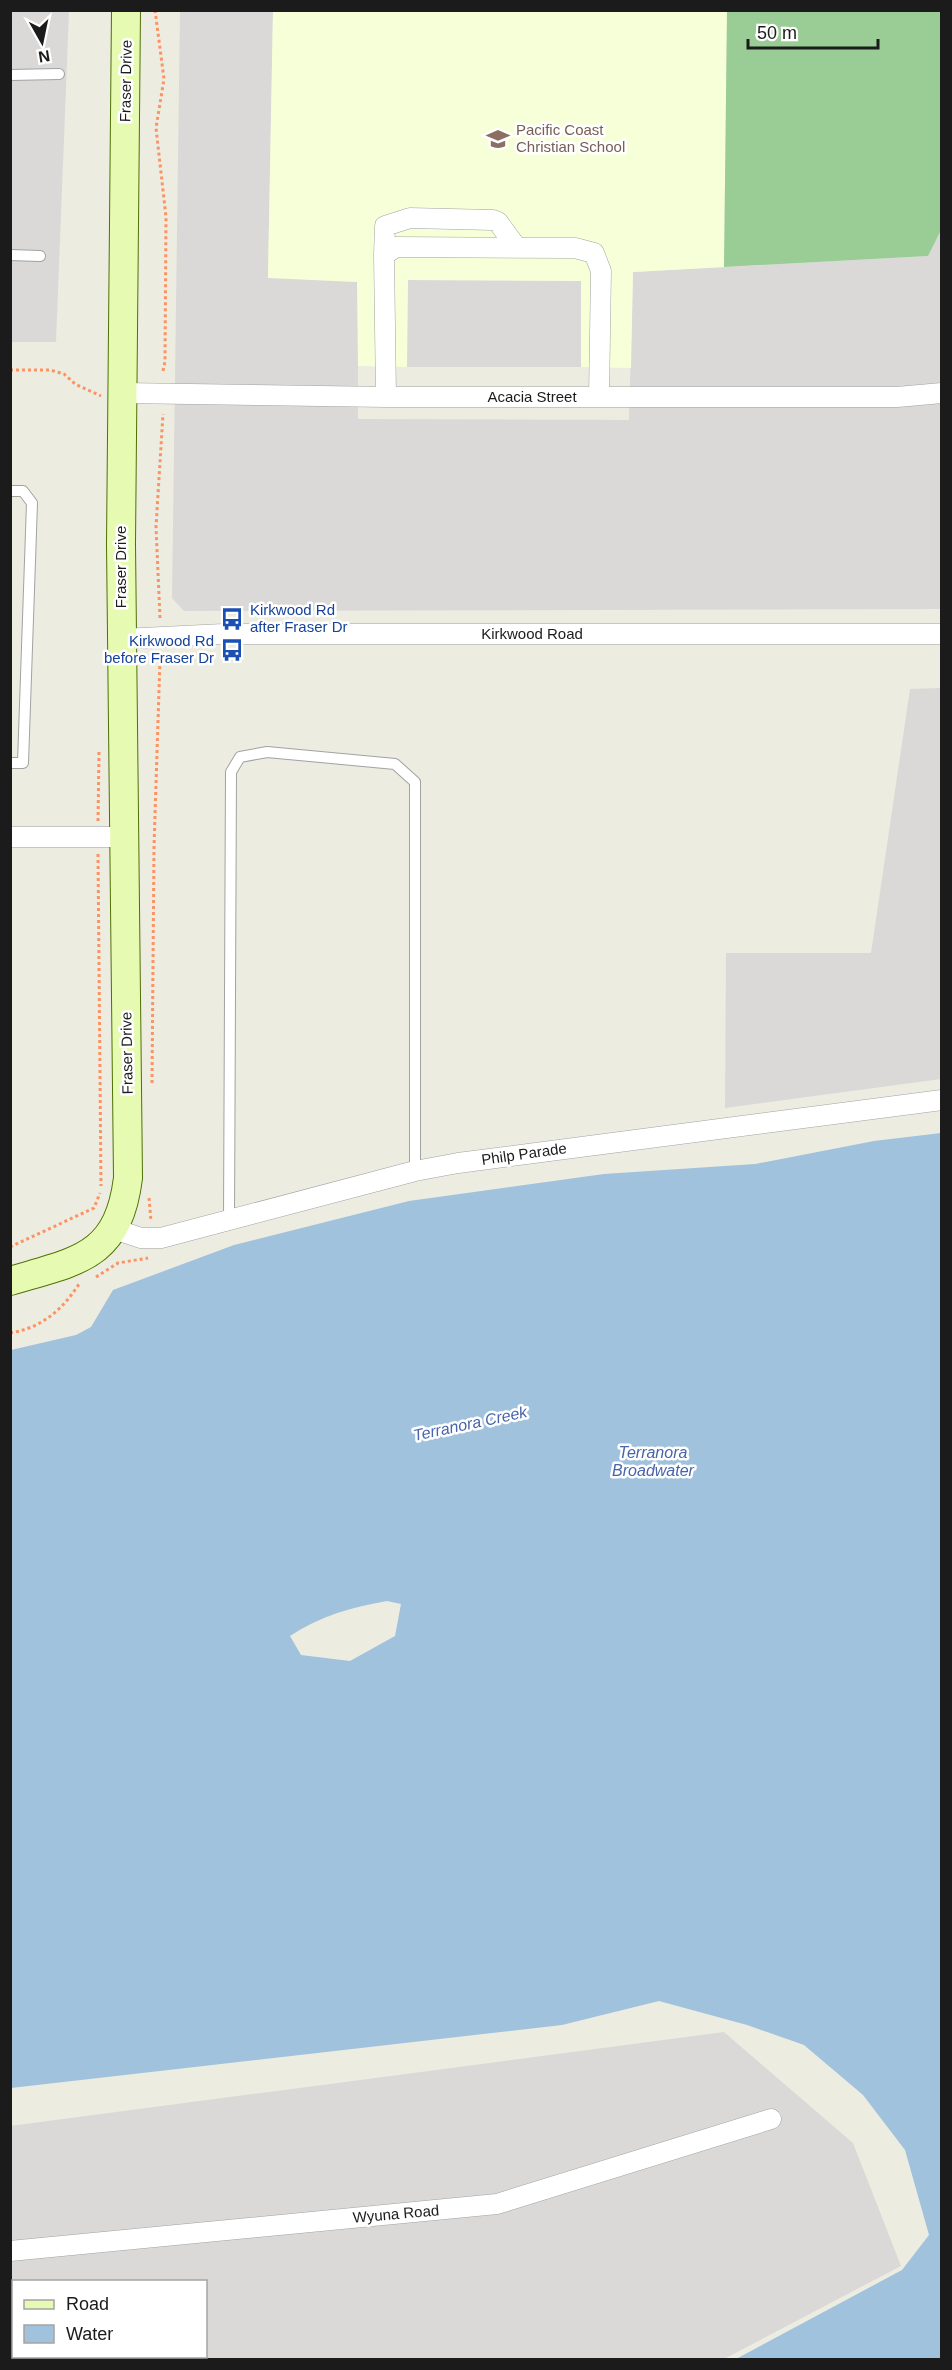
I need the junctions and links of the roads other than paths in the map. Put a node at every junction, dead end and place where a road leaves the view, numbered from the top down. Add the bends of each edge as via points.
1 (126, 10) edge
2 (59, 74) dead end
3 (10, 75) edge
4 (517, 248) junction
5 (10, 255) edge
6 (384, 255) junction
7 (40, 256) dead end
8 (942, 393) edge
9 (113, 395) junction
10 (386, 397) junction
11 (599, 397) junction
12 (10, 491) edge
13 (942, 634) edge
14 (122, 639) junction
15 (10, 763) edge
16 (10, 837) edge
17 (111, 837) junction
18 (942, 1100) edge
19 (415, 1171) junction
20 (229, 1219) junction
21 (114, 1229) junction
22 (10, 1281) edge
23 (771, 2120) dead end
24 (10, 2251) edge

1 - 9 street, Fraser Drive
2 - 3 lane
4 - 6 street via 396,247
4 - 6 street via 493,220 410,218 385,226
4 - 11 street via 583,249 597,256 601,279
5 - 7 lane
6 - 10 street
8 - 11 street, Acacia Street via 897,397
9 - 10 street, Acacia Street
9 - 14 street, Fraser Drive
10 - 11 street, Acacia Street
12 - 15 lane via 23,491 32,503 23,763
13 - 14 street, Kirkwood Road via 247,634
14 - 17 street, Fraser Drive
16 - 17 street
17 - 21 street, Fraser Drive via 128,1159 123,1207
18 - 19 street, Philp Parade via 636,1138
19 - 20 street, Philp Parade
19 - 20 lane via 415,782 394,764 267,752 240,757 231,772
20 - 21 street, Philp Parade via 151,1239
21 - 22 street via 84,1257
23 - 24 street, Wyuna Road via 497,2204

